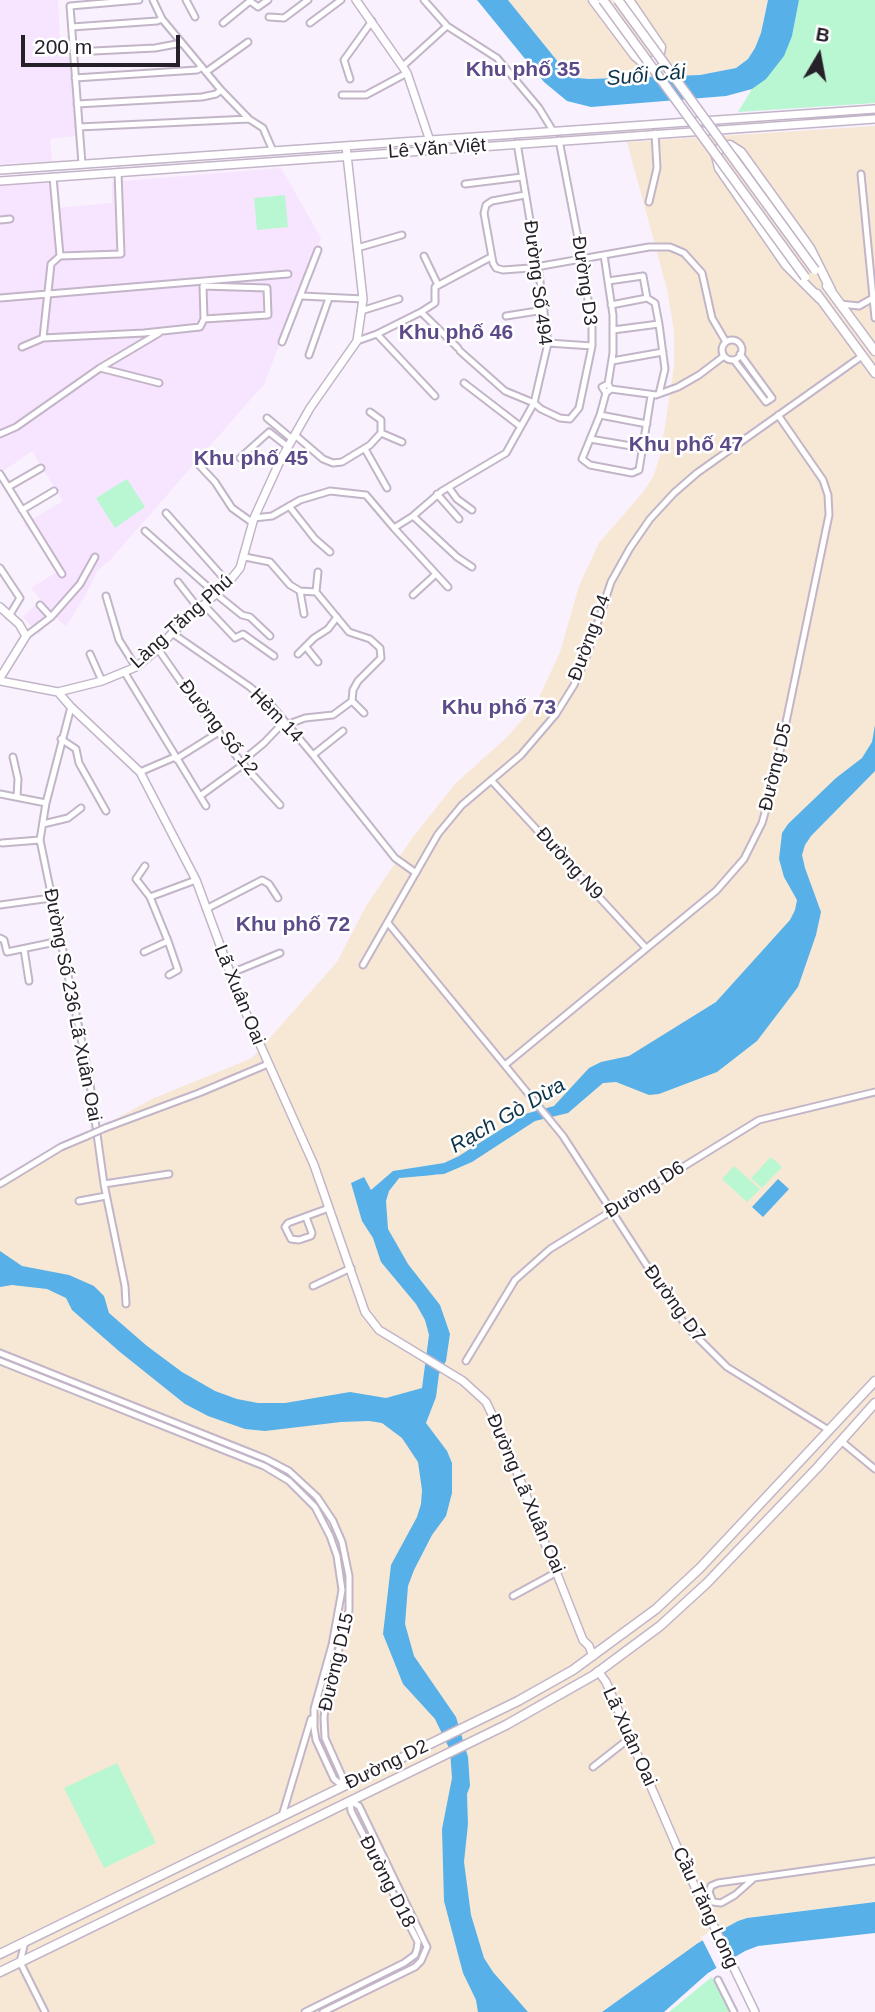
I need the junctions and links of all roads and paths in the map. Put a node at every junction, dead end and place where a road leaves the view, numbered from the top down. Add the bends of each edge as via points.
1 (139, 0) edge
2 (153, 0) edge
3 (186, 0) edge
4 (268, 0) edge
5 (308, 0) edge
6 (341, 0) edge
7 (356, 0) edge
8 (424, 0) edge
9 (593, 0) edge
10 (603, 0) edge
11 (618, 0) edge
12 (629, 0) edge
13 (195, 17) dead end
14 (269, 17) dead end
15 (162, 19) junction
16 (372, 21) junction
17 (223, 23) dead end
18 (310, 23) dead end
19 (447, 26) junction
20 (72, 27) junction
21 (248, 42) dead end
22 (182, 43) junction
23 (74, 52) junction
24 (204, 70) junction
25 (405, 70) junction
26 (75, 78) junction
27 (350, 79) dead end
28 (221, 90) junction
29 (342, 95) dead end
30 (77, 104) junction
31 (875, 109) edge
32 (859, 110) junction
33 (249, 118) junction
34 (875, 119) edge
35 (859, 120) junction
36 (79, 127) junction
37 (553, 131) junction
38 (655, 134) junction
39 (430, 140) junction
40 (559, 140) junction
41 (517, 143) junction
42 (346, 146) junction
43 (432, 149) junction
44 (274, 151) junction
45 (347, 155) junction
46 (82, 164) junction
47 (0, 170) edge
48 (118, 172) junction
49 (861, 174) dead end
50 (83, 175) junction
51 (53, 177) junction
52 (522, 177) junction
53 (0, 181) edge
54 (465, 184) dead end
55 (525, 195) junction
56 (649, 202) dead end
57 (10, 219) dead end
58 (0, 220) edge
59 (402, 235) dead end
60 (357, 248) junction
61 (318, 250) dead end
62 (604, 255) junction
63 (60, 256) junction
64 (424, 256) dead end
65 (491, 257) junction
66 (582, 259) junction
67 (538, 267) junction
68 (288, 274) dead end
69 (608, 281) junction
70 (438, 285) junction
71 (831, 290) junction
72 (47, 295) junction
73 (302, 296) junction
74 (0, 298) edge
75 (329, 298) junction
76 (647, 298) junction
77 (873, 298) junction
78 (363, 299) junction
79 (399, 299) dead end
80 (821, 299) junction
81 (840, 303) junction
82 (611, 305) junction
83 (544, 310) junction
84 (362, 311) junction
85 (421, 312) junction
86 (506, 316) dead end
87 (204, 318) junction
88 (875, 318) edge
89 (659, 324) junction
90 (613, 330) junction
91 (162, 331) junction
92 (377, 334) junction
93 (43, 338) junction
94 (357, 341) junction
95 (282, 342) dead end
96 (726, 342) junction
97 (548, 343) junction
98 (592, 346) junction
99 (874, 346) edge
100 (22, 347) dead end
101 (663, 352) junction
102 (309, 355) dead end
103 (740, 355) junction
104 (724, 356) junction
105 (862, 356) junction
106 (734, 360) junction
107 (612, 361) junction
108 (100, 368) junction
109 (875, 373) edge
110 (159, 383) dead end
111 (464, 383) dead end
112 (608, 388) junction
113 (659, 394) junction
114 (435, 396) dead end
115 (651, 396) junction
116 (534, 403) junction
117 (370, 412) dead end
118 (600, 415) junction
119 (778, 415) junction
120 (267, 418) dead end
121 (647, 424) junction
122 (520, 426) junction
123 (381, 433) junction
124 (0, 435) edge
125 (293, 437) junction
126 (590, 439) junction
127 (402, 442) dead end
128 (288, 447) junction
129 (643, 448) junction
130 (365, 449) junction
131 (240, 458) dead end
132 (199, 466) dead end
133 (41, 468) dead end
134 (0, 474) edge
135 (8, 487) junction
136 (387, 488) dead end
137 (449, 488) junction
138 (54, 491) dead end
139 (437, 494) junction
140 (289, 506) junction
141 (22, 510) junction
142 (472, 510) dead end
143 (166, 513) dead end
144 (414, 516) junction
145 (459, 519) dead end
146 (253, 521) junction
147 (394, 528) junction
148 (145, 531) dead end
149 (330, 552) dead end
150 (95, 557) dead end
151 (245, 557) junction
152 (471, 567) dead end
153 (0, 568) edge
154 (318, 572) dead end
155 (62, 574) dead end
156 (436, 574) junction
157 (178, 582) dead end
158 (228, 583) junction
159 (448, 587) dead end
160 (300, 591) junction
161 (316, 592) junction
162 (216, 594) junction
163 (413, 595) dead end
164 (106, 596) dead end
165 (40, 605) dead end
166 (0, 607) edge
167 (202, 607) junction
168 (304, 614) dead end
169 (9, 616) junction
170 (51, 617) junction
171 (337, 617) junction
172 (172, 633) junction
173 (26, 636) junction
174 (270, 636) dead end
175 (306, 647) junction
176 (158, 649) junction
177 (90, 654) dead end
178 (299, 654) dead end
179 (274, 656) dead end
180 (318, 662) dead end
181 (136, 667) junction
182 (125, 673) junction
183 (0, 680) edge
184 (102, 681) junction
185 (58, 692) junction
186 (352, 701) junction
187 (71, 707) junction
188 (364, 713) dead end
189 (285, 723) junction
190 (343, 731) dead end
191 (219, 732) junction
192 (61, 739) junction
193 (313, 755) junction
194 (13, 757) dead end
195 (176, 758) junction
196 (242, 763) junction
197 (140, 772) junction
198 (491, 780) junction
199 (0, 794) edge
200 (200, 796) junction
201 (17, 797) junction
202 (46, 803) junction
203 (280, 805) dead end
204 (206, 806) dead end
205 (81, 808) dead end
206 (106, 811) dead end
207 (43, 824) junction
208 (40, 840) junction
209 (2, 843) dead end
210 (145, 866) dead end
211 (416, 873) junction
212 (196, 880) junction
213 (150, 897) junction
214 (51, 898) junction
215 (278, 898) dead end
216 (0, 905) edge
217 (206, 909) junction
218 (388, 923) junction
219 (0, 938) edge
220 (60, 941) junction
221 (168, 941) junction
222 (646, 948) junction
223 (24, 949) junction
224 (144, 952) dead end
225 (281, 953) dead end
226 (363, 965) dead end
227 (229, 974) junction
228 (169, 975) dead end
229 (29, 981) dead end
230 (268, 1064) junction
231 (505, 1065) junction
232 (875, 1092) edge
233 (169, 1174) dead end
234 (0, 1184) edge
235 (104, 1184) junction
236 (106, 1196) junction
237 (79, 1202) dead end
238 (329, 1208) junction
239 (611, 1212) junction
240 (306, 1216) junction
241 (351, 1268) junction
242 (313, 1286) dead end
243 (126, 1304) dead end
244 (0, 1353) edge
245 (424, 1358) joint
246 (0, 1361) edge
247 (466, 1361) dead end
248 (875, 1374) edge
249 (875, 1381) edge
250 (67, 1383) junction
251 (875, 1403) edge
252 (850, 1406) junction
253 (875, 1411) edge
254 (860, 1420) junction
255 (827, 1429) junction
256 (841, 1441) junction
257 (875, 1469) edge
258 (557, 1572) junction
259 (513, 1596) dead end
260 (340, 1611) junction
261 (349, 1613) junction
262 (593, 1656) junction
263 (598, 1671) junction
264 (318, 1692) junction
265 (327, 1695) junction
266 (313, 1713) junction
267 (626, 1741) dead end
268 (593, 1767) dead end
269 (343, 1786) junction
270 (350, 1801) junction
271 (658, 1803) joint
272 (282, 1816) junction
273 (875, 1861) edge
274 (752, 1880) junction
275 (25, 1942) junction
276 (0, 1954) edge
277 (20, 1962) junction
278 (0, 1972) edge
279 (718, 1980) dead end
280 (45, 2012) edge
281 (305, 2012) edge
282 (323, 2012) edge
283 (734, 2012) edge
284 (755, 2012) edge

1 - 20 street via 70,6
2 - 15 street
3 - 13 street
4 - 17 street via 258,7 250,1
5 - 14 street via 284,18
6 - 18 street
7 - 16 main road
8 - 19 street
9 - 12 main road via 635,56 648,63 660,54 661,47
10 - 80 main road, bridge
11 - 71 main road, bridge
15 - 20 street
15 - 22 street
16 - 25 main road
16 - 27 street via 344,60
19 - 25 street
19 - 37 street via 497,58
20 - 23 street
21 - 24 street
22 - 23 street
22 - 24 street
23 - 26 street
24 - 26 street
24 - 28 street
25 - 29 street via 366,95
25 - 39 main road
26 - 30 street
28 - 30 street via 202,97
28 - 33 street
30 - 36 street
31 - 32 main road, Lê Văn Việt
32 - 35 main road
32 - 37 main road, Lê Văn Việt
33 - 36 street
33 - 44 street via 267,134
34 - 35 main road, Lê Văn Việt
35 - 38 main road, Lê Văn Việt
36 - 46 street
37 - 39 main road, Lê Văn Việt
37 - 40 main road
38 - 40 main road, Lê Văn Việt
38 - 56 street via 657,168
39 - 42 main road, Lê Văn Việt
39 - 43 main road
40 - 41 main road, Lê Văn Việt
40 - 66 street, Đường D3
41 - 43 main road, Lê Văn Việt
41 - 52 street, Đường Số 494
42 - 44 main road, Lê Văn Việt
42 - 45 main road, Làng Tăng Phú
43 - 45 main road, Lê Văn Việt
44 - 46 main road, Lê Văn Việt
45 - 48 main road, Lê Văn Việt
45 - 60 main road, Làng Tăng Phú
46 - 47 main road, Lê Văn Việt
46 - 50 main road
48 - 50 main road, Lê Văn Việt
48 - 63 street via 121,254
49 - 77 street
50 - 51 main road, Lê Văn Việt
51 - 53 main road, Lê Văn Việt
51 - 63 street
52 - 54 street
52 - 55 street, Đường Số 494
55 - 65 street via 486,205
55 - 67 street, Đường Số 494
57 - 58 street
59 - 60 street
60 - 78 main road, Làng Tăng Phú
61 - 73 street
62 - 66 street
62 - 69 street
62 - 96 street via 649,247 670,247 684,253 702,273 712,318
63 - 72 street via 51,264
64 - 70 street
65 - 67 street via 499,270
65 - 70 street
66 - 67 street
66 - 98 street, Đường D3
67 - 83 street, Đường Số 494
68 - 72 street
69 - 76 street via 643,276
69 - 82 street
70 - 85 street via 435,303
71 - 80 main road via 810,248 741,152 730,145 720,146 716,156 719,169 786,265
71 - 81 main road
72 - 74 street
72 - 93 street
73 - 75 street
73 - 95 street
75 - 78 street
75 - 102 street
76 - 82 street
76 - 89 street via 655,303
77 - 81 street via 859,306
77 - 88 street
78 - 84 main road, Làng Tăng Phú
79 - 84 street
80 - 105 main road
81 - 99 main road
82 - 90 street
83 - 86 street
83 - 97 street, Đường Số 494
84 - 94 main road, Làng Tăng Phú
85 - 92 street
85 - 116 street via 505,391
87 - 87 street via 202,286 267,288 268,316
87 - 91 street via 200,327
89 - 90 street
89 - 101 street
90 - 107 street
91 - 93 street
91 - 108 street
92 - 94 street
92 - 114 street
93 - 100 street
94 - 125 main road, Làng Tăng Phú
96 - 103 street via 737,342
96 - 104 street
97 - 98 street
97 - 116 street, Đường Số 494
98 - 116 street, Đường D3 via 579,408 570,419
101 - 107 street
101 - 113 street via 665,369
103 - 106 street
103 - 106 street via 772,398 766,402
104 - 106 street
104 - 113 street via 699,375
105 - 109 main road
105 - 119 street, Đường D4
107 - 112 street
108 - 110 street
108 - 124 street
111 - 122 street
112 - 115 street
112 - 118 street
113 - 115 street
115 - 121 street
116 - 122 street, Đường Số 494
117 - 123 street via 381,420
118 - 121 street
118 - 126 street
119 - 198 street, Đường D4 via 685,483 650,519 611,582 587,655 565,699 534,741
119 - 222 street, Đường D5 via 823,480 829,515 767,811 747,854 728,878
120 - 125 street
121 - 129 street
122 - 137 street, Đường Số 494 via 500,458
123 - 127 street
123 - 130 street
125 - 128 main road, Làng Tăng Phú
125 - 130 street via 333,463
126 - 129 street
126 - 129 street via 584,462 603,468 636,472
128 - 131 street via 269,432
128 - 146 main road, Làng Tăng Phú
130 - 136 street
132 - 146 street via 232,508
133 - 135 street
134 - 135 street
135 - 141 street
137 - 139 street, Đường Số 494
137 - 142 street
138 - 141 street
139 - 144 street, Đường Số 494
139 - 145 street
140 - 146 street
140 - 147 street via 330,491 357,493 371,499
140 - 149 street
141 - 155 street
143 - 158 street
144 - 147 street, Đường Số 494
144 - 152 street
146 - 151 main road, Làng Tăng Phú
147 - 156 street
148 - 162 street
150 - 170 street via 80,584
151 - 158 main road, Làng Tăng Phú
151 - 160 street via 270,562
153 - 169 street via 20,598
154 - 161 street
156 - 159 street
156 - 163 street
157 - 167 street
158 - 162 main road, Làng Tăng Phú
160 - 161 street
160 - 168 street
161 - 171 street
162 - 167 main road, Làng Tăng Phú
162 - 174 street
164 - 181 street via 120,640
165 - 170 street
166 - 169 main road
167 - 172 main road, Làng Tăng Phú
167 - 179 street via 235,638 243,634
169 - 173 main road
170 - 173 street
171 - 175 street
171 - 186 street via 349,632 370,639 382,653 355,685
172 - 176 main road, Làng Tăng Phú
172 - 189 street, Hẻm 14 via 250,687
173 - 183 main road
175 - 178 street
175 - 180 street
176 - 181 main road, Làng Tăng Phú
176 - 191 street, Đường Số 12
177 - 184 street
181 - 182 main road, Làng Tăng Phú
182 - 184 main road, Làng Tăng Phú
182 - 195 street
183 - 185 main road
184 - 185 main road, Làng Tăng Phú
185 - 187 main road, Lã Xuân Oai
186 - 188 street
186 - 189 street via 333,715
187 - 192 street, Đường Số 236 Lã Xuân Oai
187 - 197 main road, Lã Xuân Oai
189 - 193 street, Hẻm 14
189 - 196 street
190 - 193 street, Hẻm 14
191 - 195 street
191 - 196 street, Đường Số 12
192 - 202 street, Đường Số 236 Lã Xuân Oai
192 - 206 street via 76,749
193 - 211 street via 395,858
194 - 201 street
195 - 197 street
195 - 200 street
196 - 200 street
196 - 203 street, Đường Số 12
197 - 212 main road, Lã Xuân Oai
198 - 211 street, Đường D4 via 451,818
198 - 222 street, Đường N9
199 - 201 street
200 - 204 street
201 - 202 street
202 - 207 street, Đường Số 236 Lã Xuân Oai
205 - 207 street via 68,818
207 - 208 street, Đường Số 236 Lã Xuân Oai
208 - 209 street
208 - 214 street, Đường Số 236 Lã Xuân Oai
210 - 213 street via 136,880
211 - 218 street, Đường D4
212 - 213 street
212 - 217 main road, Lã Xuân Oai
213 - 221 street
214 - 216 street
214 - 220 street, Đường Số 236 Lã Xuân Oai
215 - 217 street via 261,880
217 - 227 main road, Lã Xuân Oai
218 - 226 street, Đường D4
218 - 231 street
219 - 223 street via 7,952
220 - 223 street
220 - 235 street, Đường Số 236 Lã Xuân Oai via 89,1077
221 - 224 street
221 - 228 street via 178,970
222 - 231 street, Đường D5
223 - 229 street
225 - 227 street
227 - 230 main road, Lã Xuân Oai
230 - 234 street, bridge via 61,1147
230 - 238 main road, Lã Xuân Oai
231 - 239 street, Đường D7 via 563,1136
232 - 239 street, Đường D6 via 759,1120
233 - 235 street
235 - 236 street, Đường Số 236 Lã Xuân Oai
236 - 237 street
236 - 243 street, Đường Số 236 Lã Xuân Oai
238 - 240 street
238 - 241 main road, Lã Xuân Oai
239 - 247 street, Đường D6 via 550,1250 515,1280
239 - 255 street, Đường D7 via 698,1340 727,1367
240 - 240 street via 311,1236 291,1239 285,1226
241 - 242 street
241 - 245 main road, Lã Xuân Oai via 370,1321
244 - 250 street, Đường D15
245 - 258 main road, Đường Lã Xuân Oai via 463,1381 491,1409
246 - 250 street, Đường D15
248 - 252 main road, Đường D2 via 853,1396
249 - 252 main road, Đường D2
250 - 260 street, Đường D15 via 240,1455 289,1481 315,1507 333,1544 342,1578
250 - 261 street, Đường D15 via 266,1459 299,1479 326,1510 342,1542 349,1576
251 - 254 main road, Đường D2
252 - 255 main road, Đường D2
253 - 254 main road, Đường D2
254 - 256 main road, Đường D2
255 - 256 main road
255 - 262 main road, Đường D2 via 681,1585
256 - 257 street
256 - 263 main road, Đường D2 via 707,1583 668,1619
258 - 259 street
258 - 262 main road, Đường Lã Xuân Oai
260 - 261 street
260 - 264 street, Đường D15
261 - 265 street, Đường D15
262 - 263 main road
262 - 269 main road, Đường D2 via 503,1709
263 - 270 main road, Đường D2 via 506,1725
263 - 271 main road, Lã Xuân Oai
264 - 265 street
264 - 266 street, Đường D15
265 - 269 street, Đường D15 via 325,1738
266 - 269 street, Đường D15 via 316,1740 334,1779
266 - 272 street
267 - 268 street
269 - 270 main road
269 - 272 main road, Đường D2
270 - 277 main road, Đường D2
270 - 281 street, Đường D18 via 418,1942 417,1949 404,1964
270 - 282 street, Đường D18 via 359,1806 427,1947 415,1967
271 - 284 main road, Cầu Tăng Long
272 - 275 main road, Đường D2
273 - 274 street
274 - 274 street via 711,1886 713,1902 721,1903
275 - 276 main road, Đường D2
275 - 277 street
277 - 278 main road, Đường D2
277 - 280 street
279 - 283 street

